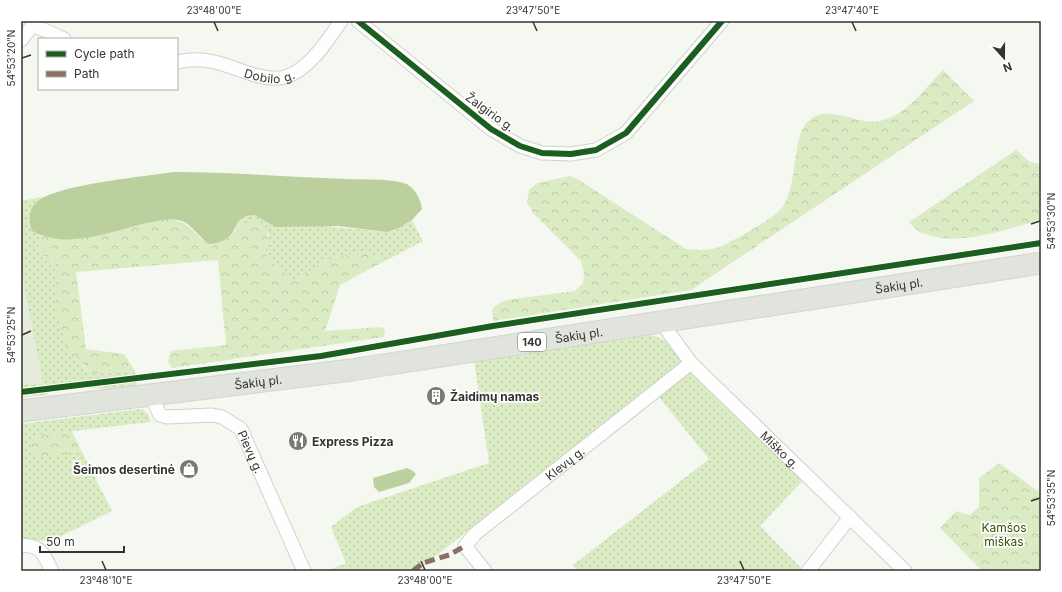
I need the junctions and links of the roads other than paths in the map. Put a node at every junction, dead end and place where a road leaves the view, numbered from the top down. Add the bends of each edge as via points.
1 (341, 21) edge
2 (358, 21) edge
3 (722, 21) edge
4 (35, 23) edge
5 (62, 38) edge
6 (21, 40) edge
7 (178, 62) edge
8 (1041, 263) edge
9 (661, 322) junction
10 (691, 363) junction
11 (153, 395) junction
12 (21, 411) edge
13 (850, 517) junction
14 (21, 545) edge
15 (52, 571) edge
16 (304, 571) edge
17 (485, 571) edge
18 (808, 571) edge
19 (905, 571) edge

1 - 7 street, Dobilo g. via 302,68 285,77 266,77 248,73 205,59
2 - 3 street, Žalgirio g. via 491,129 520,146 542,153 571,154 596,150 626,133
4 - 5 street
4 - 6 street
8 - 9 main road, Šakių pl. / 140
9 - 10 street, Miško g.
9 - 11 main road, Šakių pl. / 140 via 351,370
10 - 13 street, Miško g.
10 - 17 street, Klevų g. via 475,534 465,546
11 - 12 main road, Šakių pl. / 140
11 - 16 street, Pievų g. via 154,404 160,415 212,415 222,417 241,429
13 - 18 street
13 - 19 street, Miško g.
14 - 15 street via 41,550

